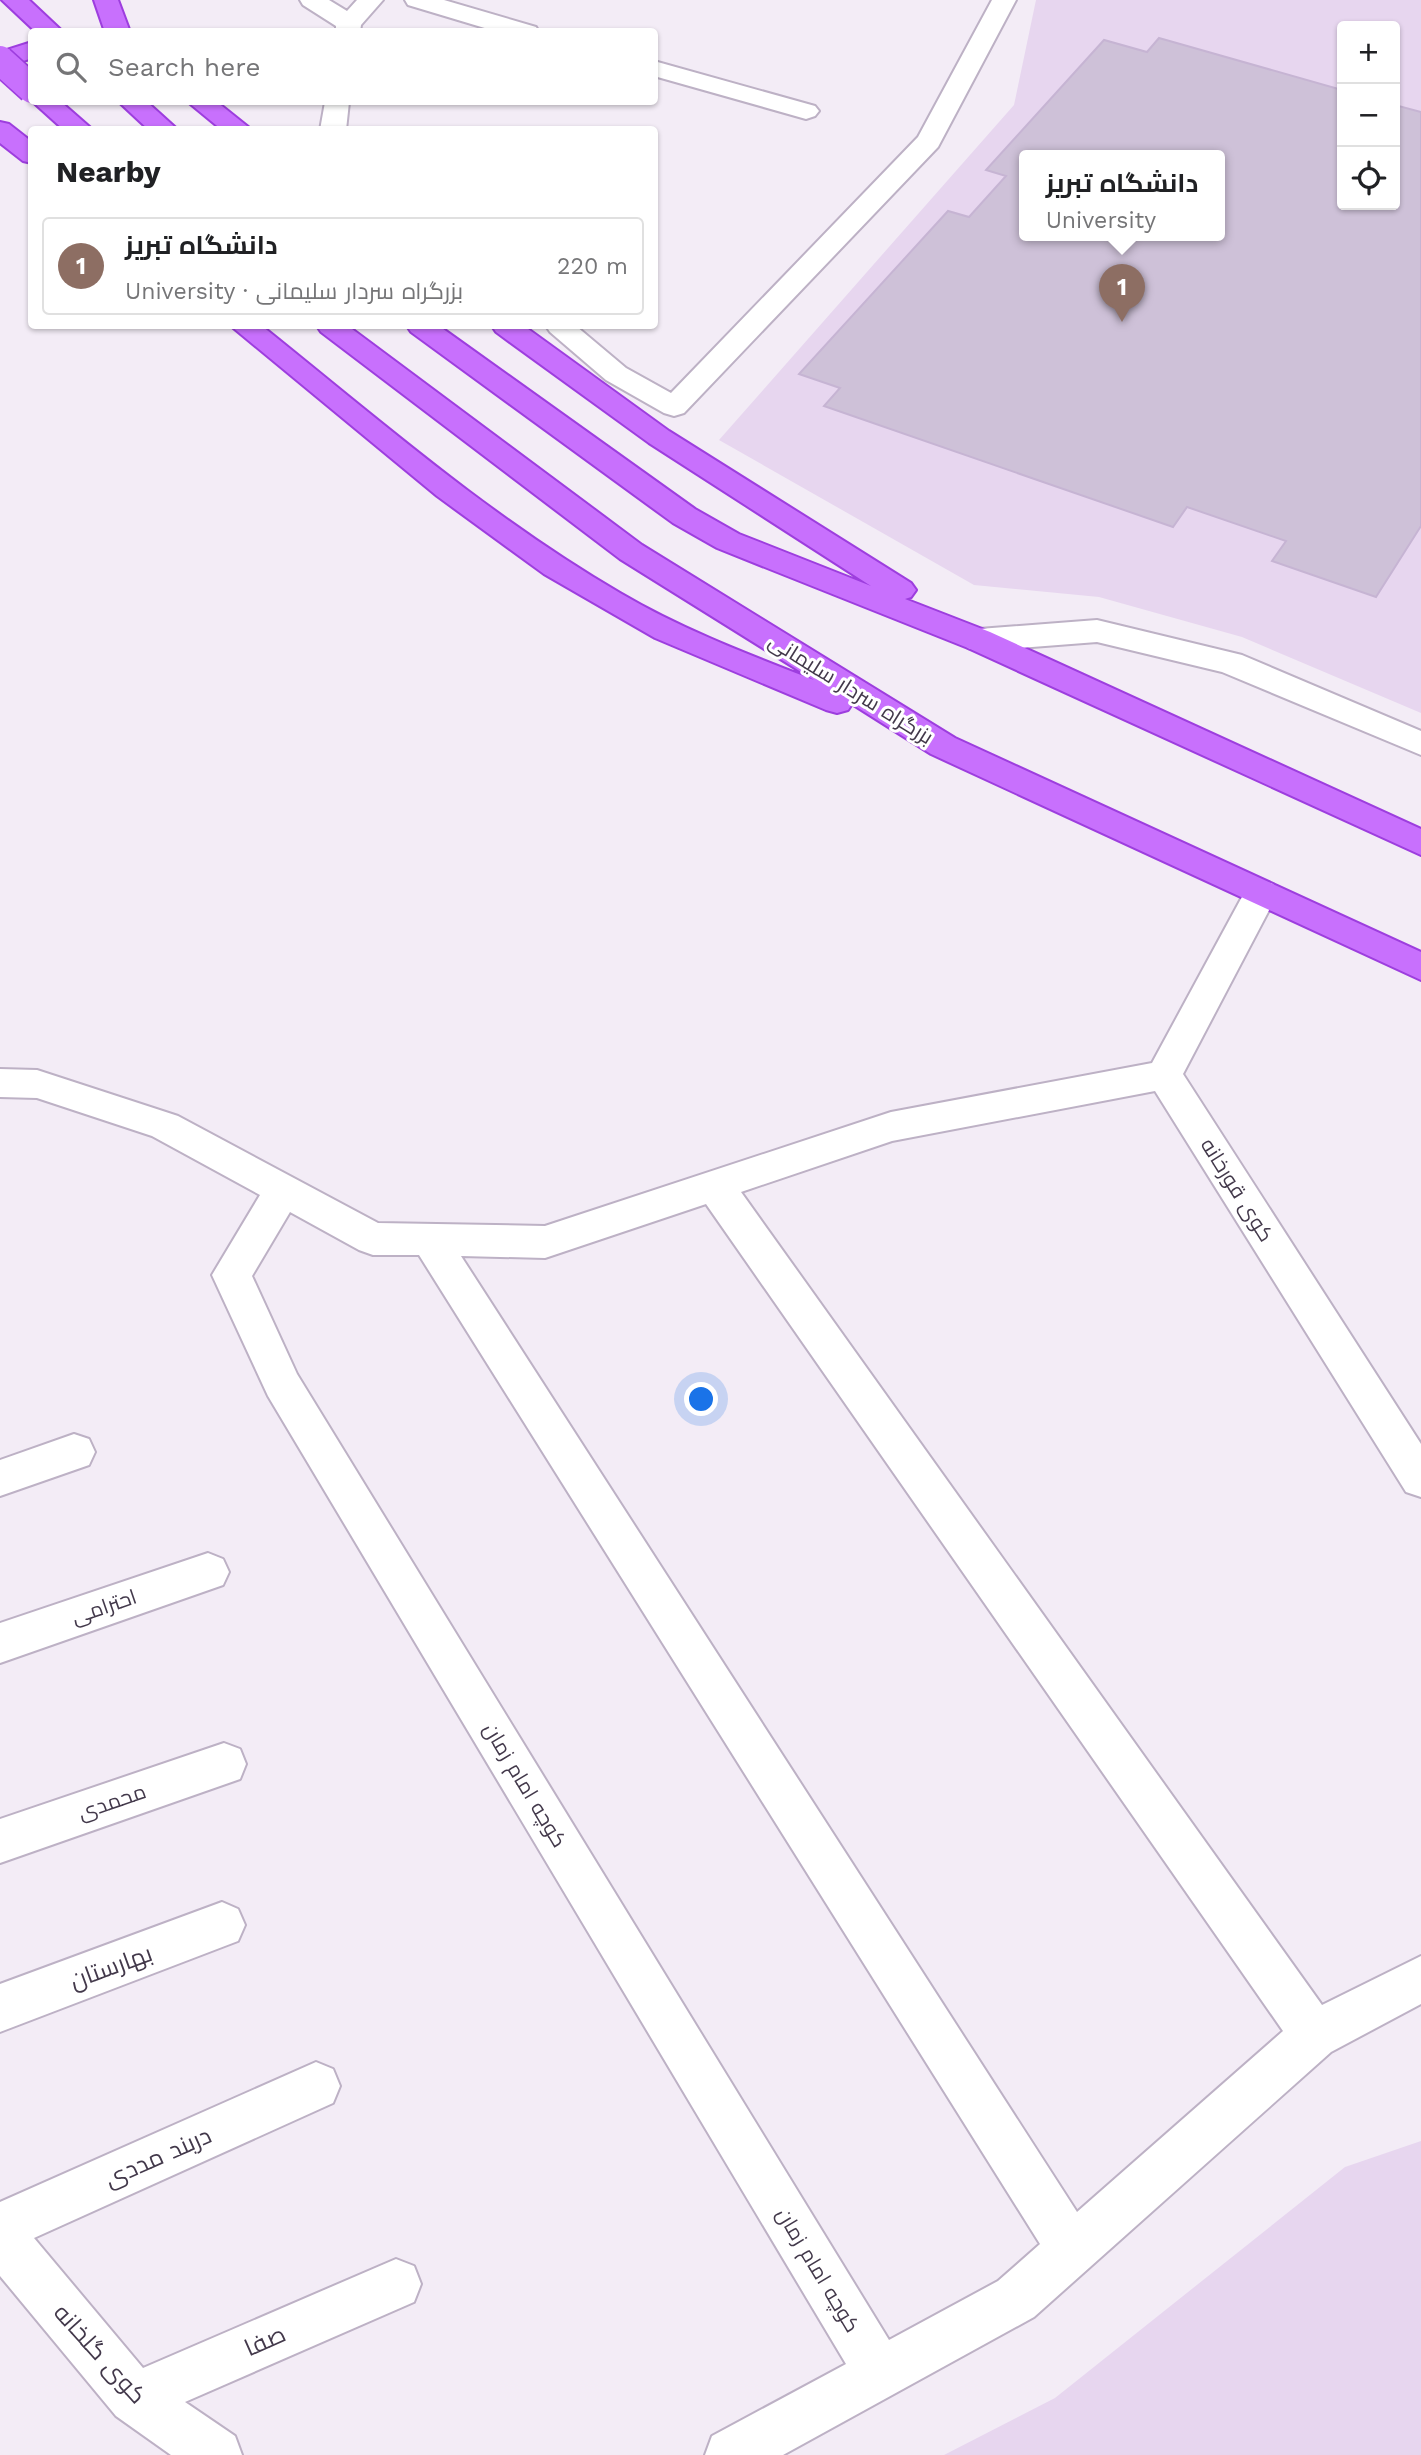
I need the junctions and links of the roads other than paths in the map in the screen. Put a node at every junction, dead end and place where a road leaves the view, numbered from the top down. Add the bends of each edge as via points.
1 (15, 0) edge
2 (106, 0) edge
3 (312, 0) edge
4 (371, 0) edge
5 (417, 0) edge
6 (1004, 0) edge
7 (348, 27) edge
8 (46, 28) edge
9 (116, 28) edge
10 (513, 28) edge
11 (28, 50) edge
12 (0, 60) edge
13 (658, 69) edge
14 (28, 85) edge
15 (50, 105) edge
16 (136, 105) edge
17 (205, 105) edge
18 (336, 105) edge
19 (806, 111) dead end
20 (75, 126) edge
21 (160, 126) edge
22 (234, 126) edge
23 (333, 126) edge
24 (0, 130) edge
25 (28, 152) edge
26 (249, 329) edge
27 (335, 329) edge
28 (425, 329) edge
29 (510, 329) edge
30 (564, 329) edge
31 (979, 640) junction
32 (1421, 744) edge
33 (943, 746) junction
34 (1421, 843) edge
35 (1262, 893) junction
36 (1421, 967) edge
37 (1164, 1075) junction
38 (0, 1083) edge
39 (715, 1186) junction
40 (283, 1190) junction
41 (430, 1240) junction
42 (74, 1452) dead end
43 (0, 1478) edge
44 (1421, 1479) edge
45 (208, 1572) dead end
46 (0, 1643) edge
47 (224, 1764) dead end
48 (0, 1841) edge
49 (222, 1926) dead end
50 (1421, 1979) edge
51 (0, 2008) edge
52 (1314, 2035) junction
53 (316, 2086) dead end
54 (0, 2228) edge
55 (0, 2237) edge
56 (1072, 2249) junction
57 (396, 2284) dead end
58 (880, 2373) junction
59 (134, 2398) junction
60 (216, 2455) edge
61 (731, 2455) edge

1 - 8 highway
2 - 9 highway
3 - 7 street
4 - 7 street
5 - 10 street
6 - 30 street via 929,141 674,407 616,374
11 - 12 highway
12 - 14 highway, bridge
13 - 19 street
15 - 20 highway
16 - 21 highway
17 - 22 highway
18 - 23 street
24 - 25 highway
26 - 33 highway via 507,534 588,586 666,631
27 - 33 highway, بزرگراه سردار سلیمانی via 631,552
28 - 31 highway via 684,516 728,541
29 - 31 highway via 659,437
31 - 32 street via 1097,631 1205,656
31 - 34 highway
33 - 35 highway, بزرگراه سردار سلیمانی
35 - 36 highway, بزرگراه سردار سلیمانی
35 - 37 street
37 - 39 street via 891,1128
37 - 44 street, کوی قورخانه
38 - 40 street via 37,1084 166,1126
39 - 41 street via 545,1242
39 - 52 street
40 - 41 street via 373,1239
40 - 58 street, کوچه امام زمان via 232,1275 282,1384
41 - 56 street
42 - 43 street
45 - 46 street, احترامی
47 - 48 street, محمدی
49 - 51 street, بهارستان
50 - 52 street
52 - 56 street
53 - 54 street, دربند مددی
55 - 59 street, کوی گلخانه
56 - 58 street via 1016,2299
57 - 59 street, صفا
58 - 61 street
59 - 60 street, کوی گلخانه

